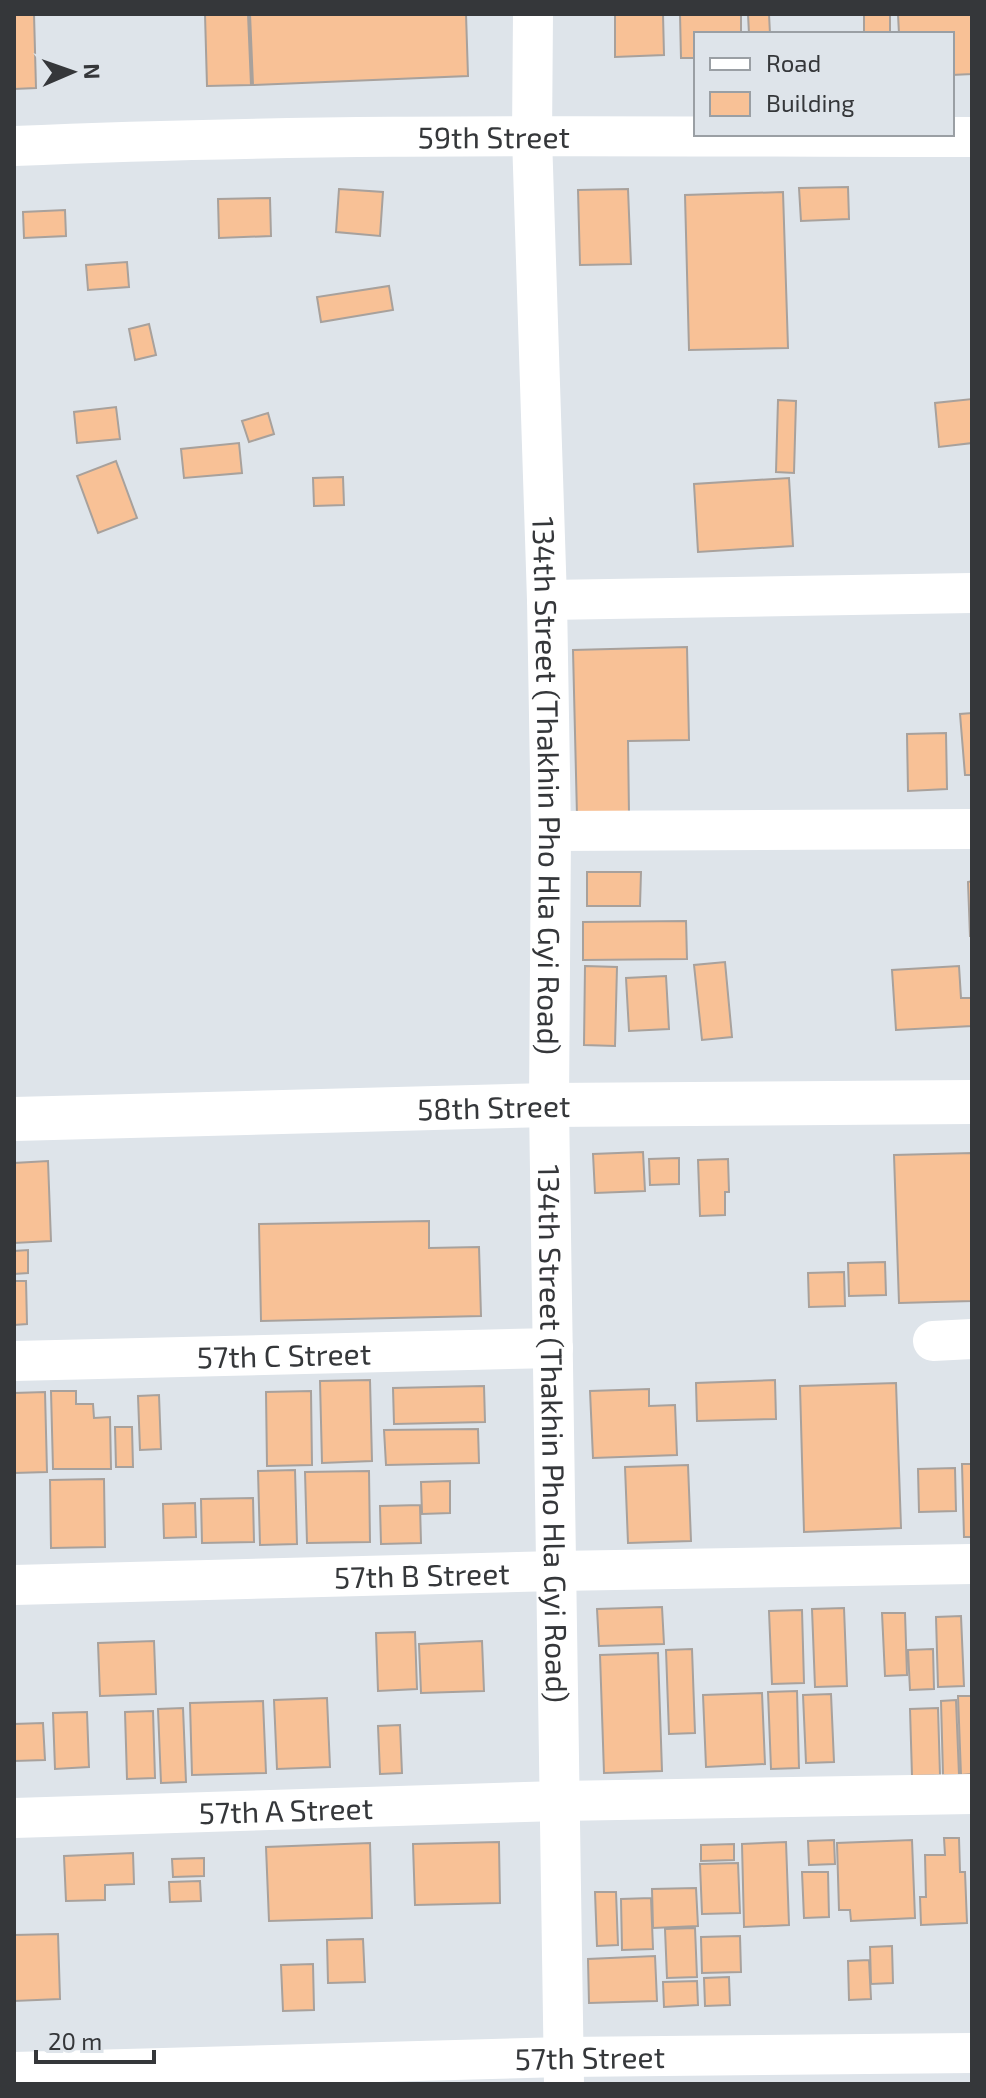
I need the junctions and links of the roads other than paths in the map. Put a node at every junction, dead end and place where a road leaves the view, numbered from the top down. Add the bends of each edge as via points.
1 (533, 14) edge
2 (532, 137) junction
3 (972, 137) edge
4 (14, 146) edge
5 (972, 593) edge
6 (547, 600) junction
7 (972, 829) edge
8 (551, 831) junction
9 (972, 1102) edge
10 (549, 1105) junction
11 (14, 1119) edge
12 (553, 1348) junction
13 (14, 1361) edge
14 (972, 1564) edge
15 (556, 1571) junction
16 (14, 1585) edge
17 (972, 1794) edge
18 (559, 1801) junction
19 (14, 1818) edge
20 (972, 2053) edge
21 (564, 2071) edge
22 (14, 2072) edge

1 - 2 street, 134th Street (Thakhin Pho Hla Gyi Road)
2 - 3 street, 59th Street
2 - 4 street, 59th Street
2 - 6 street, 134th Street (Thakhin Pho Hla Gyi Road)
5 - 6 street
6 - 8 street, 134th Street (Thakhin Pho Hla Gyi Road)
7 - 8 street
8 - 10 street, 134th Street (Thakhin Pho Hla Gyi Road)
9 - 10 main road, 58th Street
10 - 11 main road, 58th Street
10 - 12 street, 134th Street (Thakhin Pho Hla Gyi Road)
12 - 13 street, 57th C Street
12 - 15 street, 134th Street (Thakhin Pho Hla Gyi Road)
14 - 15 street, 57th B Street
15 - 16 street, 57th B Street
15 - 18 street, 134th Street (Thakhin Pho Hla Gyi Road)
17 - 18 street, 57th A Street
18 - 19 street, 57th A Street
18 - 21 street, 134th Street (Thakhin Pho Hla Gyi Road)
20 - 21 street, 57th Street
21 - 22 street, 57th Street

